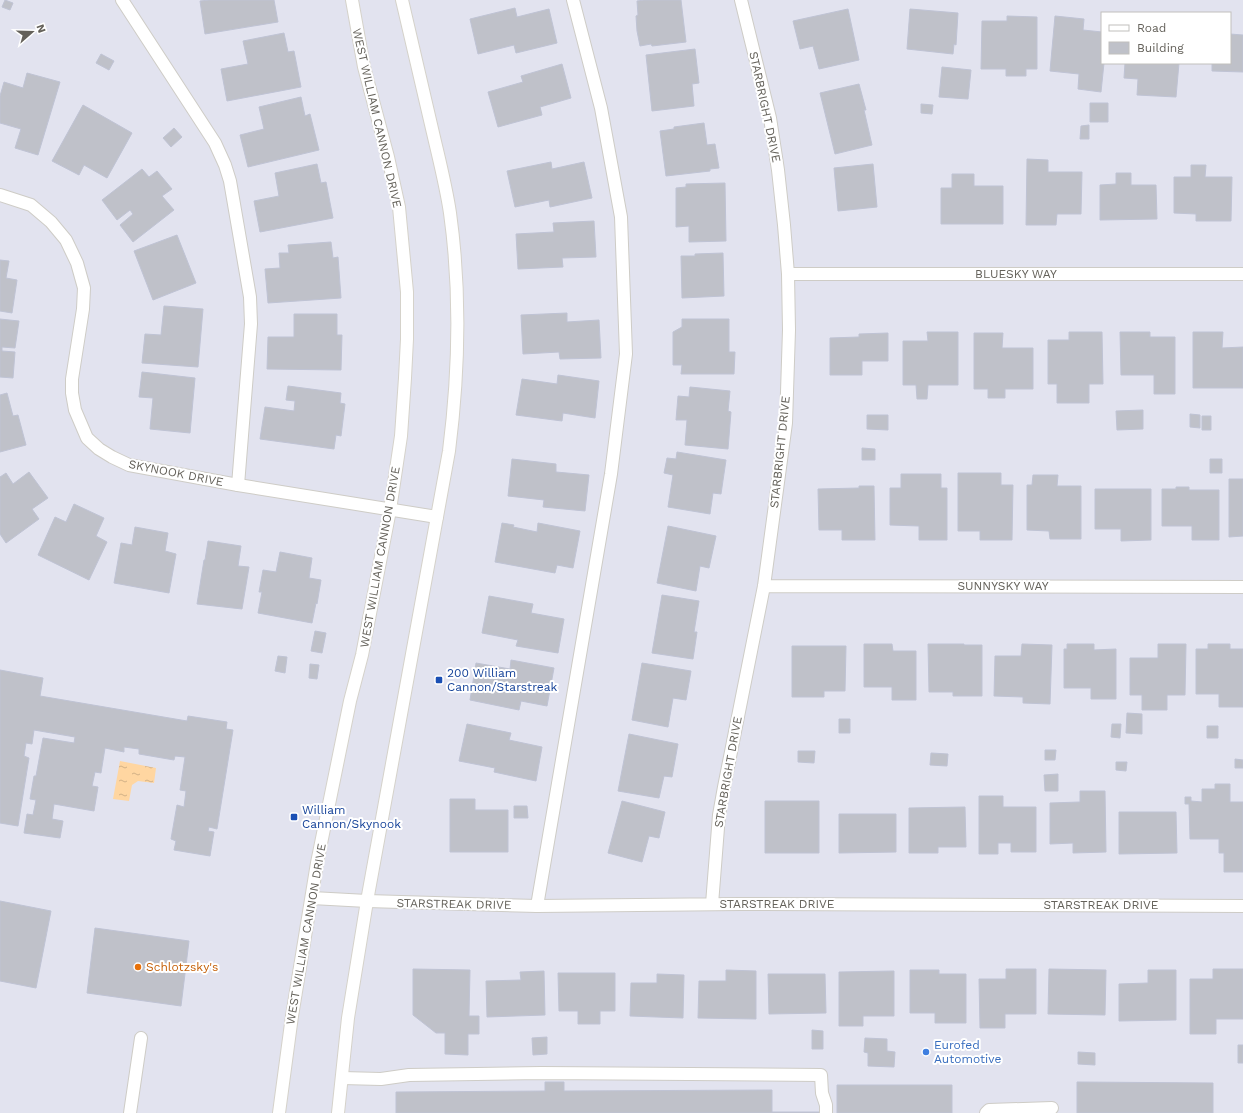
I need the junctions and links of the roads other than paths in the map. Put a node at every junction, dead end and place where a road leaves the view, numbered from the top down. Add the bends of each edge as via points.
1 (122, 0) edge
2 (352, 0) edge
3 (402, 0) edge
4 (573, 0) edge
5 (741, 0) edge
6 (0, 195) edge
7 (788, 274) junction
8 (1243, 274) edge
9 (238, 485) junction
10 (390, 510) junction
11 (438, 517) junction
12 (764, 586) junction
13 (1243, 587) edge
14 (312, 898) junction
15 (367, 901) junction
16 (712, 904) junction
17 (537, 906) junction
18 (1243, 906) edge
19 (141, 1038) dead end
20 (342, 1078) junction
21 (1052, 1108) dead end
22 (130, 1113) edge
23 (279, 1113) edge
24 (338, 1113) edge
25 (826, 1113) edge
26 (986, 1113) edge

1 - 9 street via 215,143 230,181 251,304
2 - 10 street, WEST WILLIAM CANNON DRIVE via 364,67 399,208 406,286 407,339 401,436
3 - 11 street via 444,180 455,263 458,361 449,451
4 - 17 street via 601,108 621,217 626,354 611,474
5 - 7 street, STARBRIGHT DRIVE via 770,118
6 - 9 street, SKYNOOK DRIVE via 31,205 51,222 66,240 77,263 84,288 72,393 75,410 87,438 99,449 129,465
7 - 8 street, BLUESKY WAY
7 - 12 street, STARBRIGHT DRIVE via 786,423
9 - 10 street, SKYNOOK DRIVE
10 - 11 street, SKYNOOK DRIVE
10 - 14 street, WEST WILLIAM CANNON DRIVE via 320,848
11 - 15 street
12 - 13 street, SUNNYSKY WAY
12 - 16 street, STARBRIGHT DRIVE via 719,815
14 - 15 street, STARSTREAK DRIVE
14 - 23 street, WEST WILLIAM CANNON DRIVE
15 - 17 street, STARSTREAK DRIVE
15 - 20 street via 348,1018
16 - 17 street, STARSTREAK DRIVE
16 - 18 street, STARSTREAK DRIVE
19 - 22 street
20 - 24 street
20 - 25 street via 541,1073 821,1075
21 - 26 street via 989,1110

